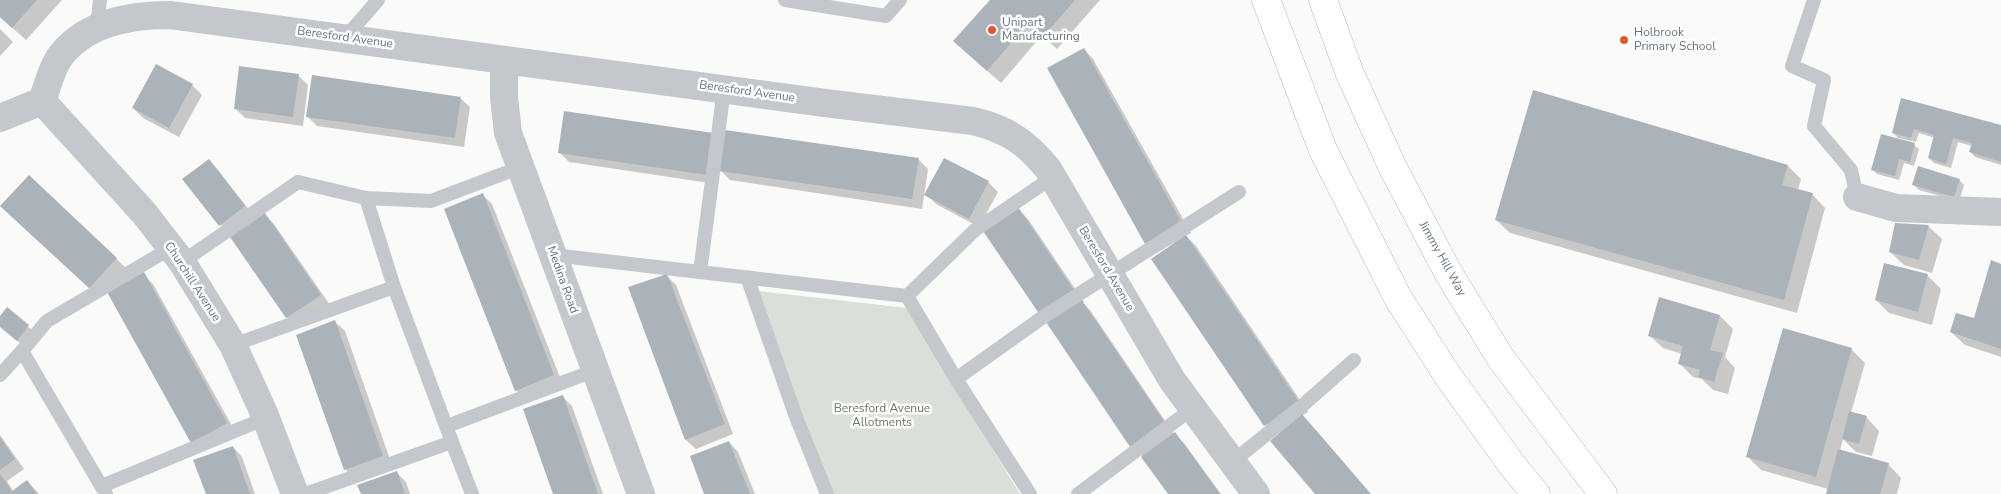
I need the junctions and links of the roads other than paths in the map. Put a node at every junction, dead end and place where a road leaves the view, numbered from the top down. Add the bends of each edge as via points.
1 (100, 0) edge
2 (378, 0) edge
3 (785, 0) edge
4 (900, 0) edge
5 (1266, 0) edge
6 (1323, 0) edge
7 (1814, 0) edge
8 (98, 27) junction
9 (345, 38) junction
10 (504, 61) junction
11 (724, 89) junction
12 (42, 101) junction
13 (0, 118) edge
14 (521, 167) junction
15 (1053, 177) junction
16 (1239, 192) dead end
17 (1857, 196) joint
18 (366, 198) junction
19 (2001, 212) edge
20 (177, 255) junction
21 (553, 255) junction
22 (700, 272) junction
23 (1110, 276) junction
24 (747, 278) junction
25 (394, 286) junction
26 (907, 296) junction
27 (233, 346) junction
28 (22, 351) junction
29 (1354, 360) dead end
30 (596, 370) junction
31 (0, 375) edge
32 (956, 379) junction
33 (1193, 408) junction
34 (266, 418) junction
35 (447, 426) junction
36 (452, 442) junction
37 (1232, 462) junction
38 (104, 490) edge
39 (295, 494) edge
40 (305, 494) edge
41 (472, 494) edge
42 (641, 494) edge
43 (828, 494) edge
44 (1030, 494) edge
45 (1078, 494) edge
46 (1256, 494) edge
47 (1536, 494) edge
48 (1602, 494) edge

1 - 8 lane
2 - 9 lane
3 - 4 lane via 886,16
5 - 47 highway via 1323,150 1398,298 1448,376
6 - 48 highway, Jimmy Hill Way via 1350,74 1449,274 1500,357
7 - 17 lane via 1792,66 1824,80 1814,126 1851,170
8 - 9 street, Beresford Avenue via 144,15 170,15
8 - 12 street, Beresford Avenue via 76,41 59,59
9 - 10 street, Beresford Avenue
10 - 11 street, Beresford Avenue
10 - 14 street, Medina Road via 508,133
11 - 15 street, Beresford Avenue via 994,126 1036,154
11 - 22 lane
12 - 13 street
12 - 20 street, Churchill Avenue via 144,213
14 - 18 lane via 431,202
14 - 21 street, Medina Road
15 - 23 street, Beresford Avenue
15 - 26 lane via 975,230
16 - 23 lane
17 - 19 street via 1896,208
18 - 20 lane via 298,182
18 - 25 lane
20 - 27 street, Churchill Avenue
20 - 28 lane via 47,321
21 - 22 lane
21 - 30 street, Medina Road
22 - 24 lane
23 - 32 lane via 1043,317
23 - 33 street, Beresford Avenue via 1172,380
24 - 26 lane
24 - 43 lane via 796,417
25 - 27 lane
25 - 35 lane
26 - 32 lane
27 - 34 street, Churchill Avenue
28 - 31 lane
28 - 38 lane
29 - 37 lane
30 - 35 lane
30 - 42 street, Medina Road
32 - 44 lane
33 - 37 street, Beresford Avenue
33 - 45 lane
34 - 38 lane
34 - 39 street, Churchill Avenue
35 - 36 lane
36 - 40 lane
36 - 41 lane
37 - 46 street, Beresford Avenue

